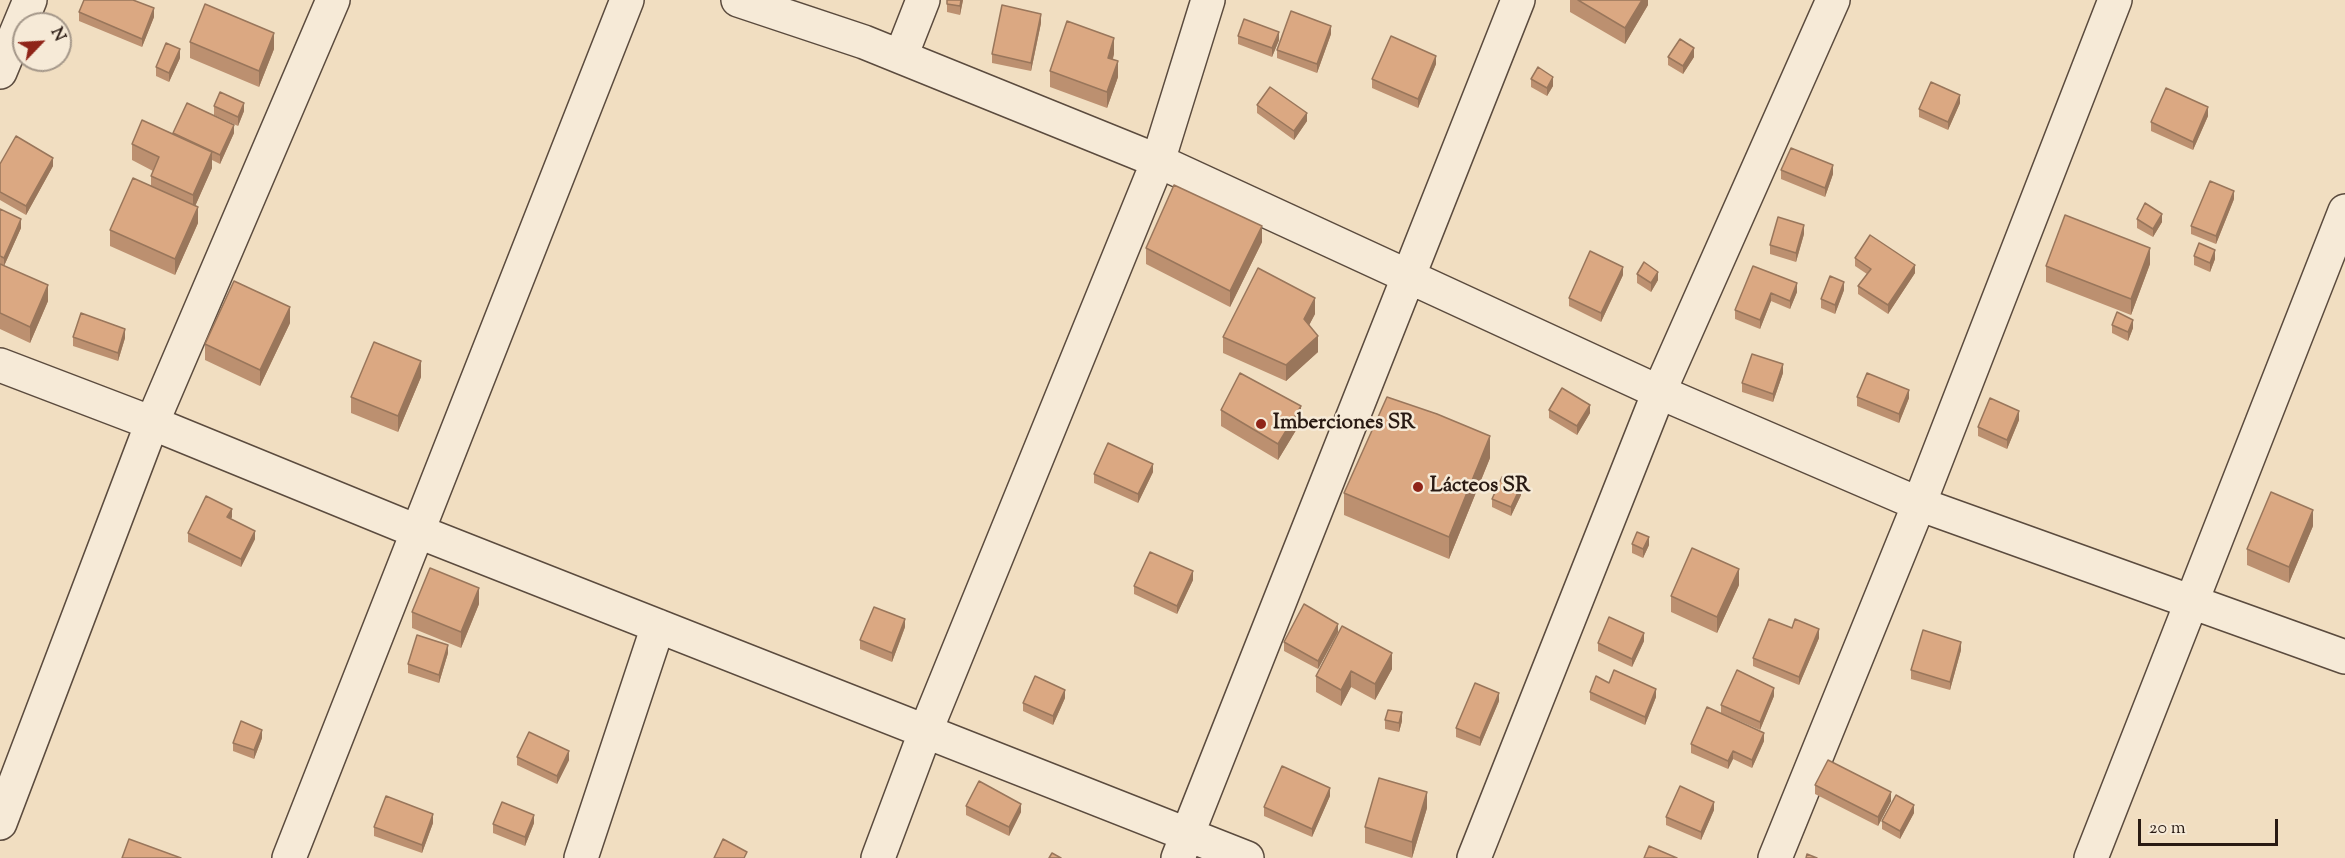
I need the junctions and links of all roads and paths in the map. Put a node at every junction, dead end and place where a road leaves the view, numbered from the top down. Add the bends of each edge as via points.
1 (30, 0) edge
2 (333, 0) edge
3 (627, 0) edge
4 (738, 0) edge
5 (923, 0) edge
6 (1208, 0) edge
7 (1518, 0) edge
8 (1833, 0) edge
9 (2115, 0) edge
10 (901, 56) junction
11 (0, 72) edge
12 (1158, 161) junction
13 (2345, 211) edge
14 (1410, 277) junction
15 (0, 365) edge
16 (1659, 392) junction
17 (152, 423) junction
18 (1919, 504) junction
19 (418, 531) junction
20 (2192, 602) junction
21 (658, 626) junction
22 (2345, 657) edge
23 (926, 730) junction
24 (0, 823) edge
25 (1182, 846) edge
26 (290, 858) edge
27 (581, 858) edge
28 (878, 858) edge
29 (1247, 858) edge
30 (1474, 858) edge
31 (1775, 858) edge
32 (2091, 858) edge

1 - 11 street
2 - 17 street
3 - 19 street
4 - 10 street
5 - 10 street
6 - 12 street
7 - 14 street
8 - 16 street
9 - 18 street
10 - 12 street
12 - 14 street
12 - 23 street
13 - 20 street
14 - 16 street
14 - 25 street
15 - 17 street
16 - 18 street
16 - 30 street
17 - 19 street
17 - 24 street
18 - 20 street
18 - 31 street
19 - 21 street
19 - 26 street
20 - 22 street
20 - 32 street
21 - 23 street
21 - 27 street
23 - 25 street
23 - 28 street
25 - 29 street

